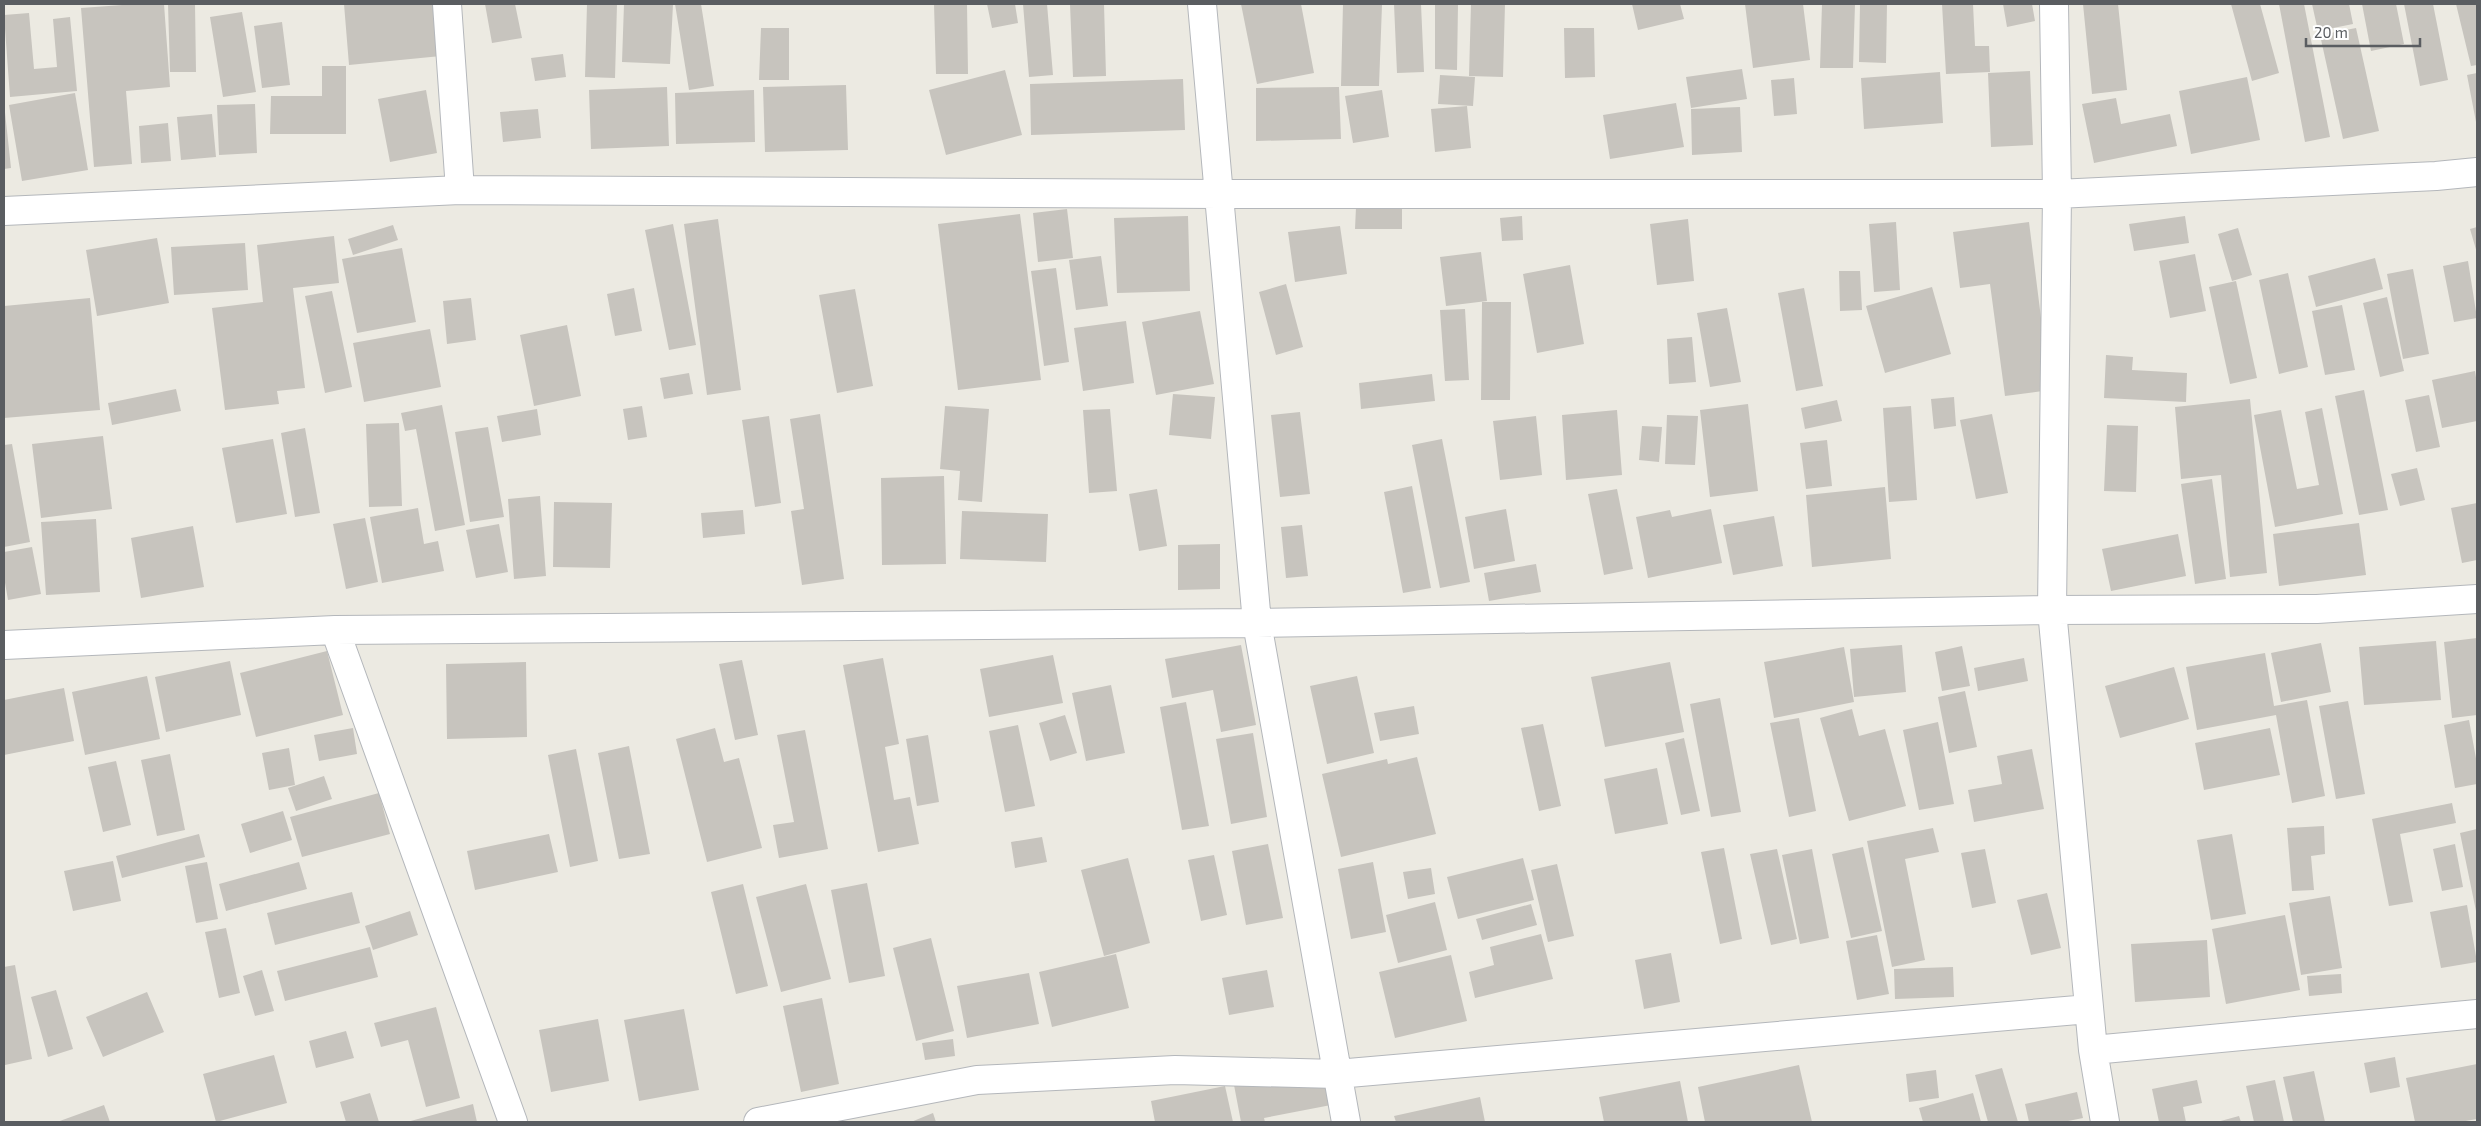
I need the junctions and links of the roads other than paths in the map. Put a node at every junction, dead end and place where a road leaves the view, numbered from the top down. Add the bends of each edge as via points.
1 (447, 4) edge
2 (1202, 4) edge
3 (2054, 4) edge
4 (2477, 172) edge
5 (460, 190) junction
6 (1220, 194) junction
7 (2057, 194) junction
8 (4, 211) edge
9 (2477, 599) edge
10 (2052, 610) junction
11 (1257, 623) junction
12 (335, 630) junction
13 (4, 645) edge
14 (2089, 1009) junction
15 (2477, 1014) edge
16 (2093, 1050) junction
17 (1337, 1074) junction
18 (514, 1122) edge
19 (758, 1122) edge
20 (1346, 1122) edge
21 (2105, 1122) edge

1 - 5 street
2 - 6 street
3 - 7 street
4 - 7 street
5 - 6 street
5 - 8 street
6 - 7 street
6 - 11 street
7 - 10 street
9 - 10 street via 2318,609
10 - 11 street
10 - 14 street
11 - 12 street
11 - 17 street
12 - 13 street
12 - 18 street
14 - 16 street
14 - 17 street
15 - 16 street
16 - 21 street
17 - 19 street via 1174,1070 978,1080
17 - 20 street

